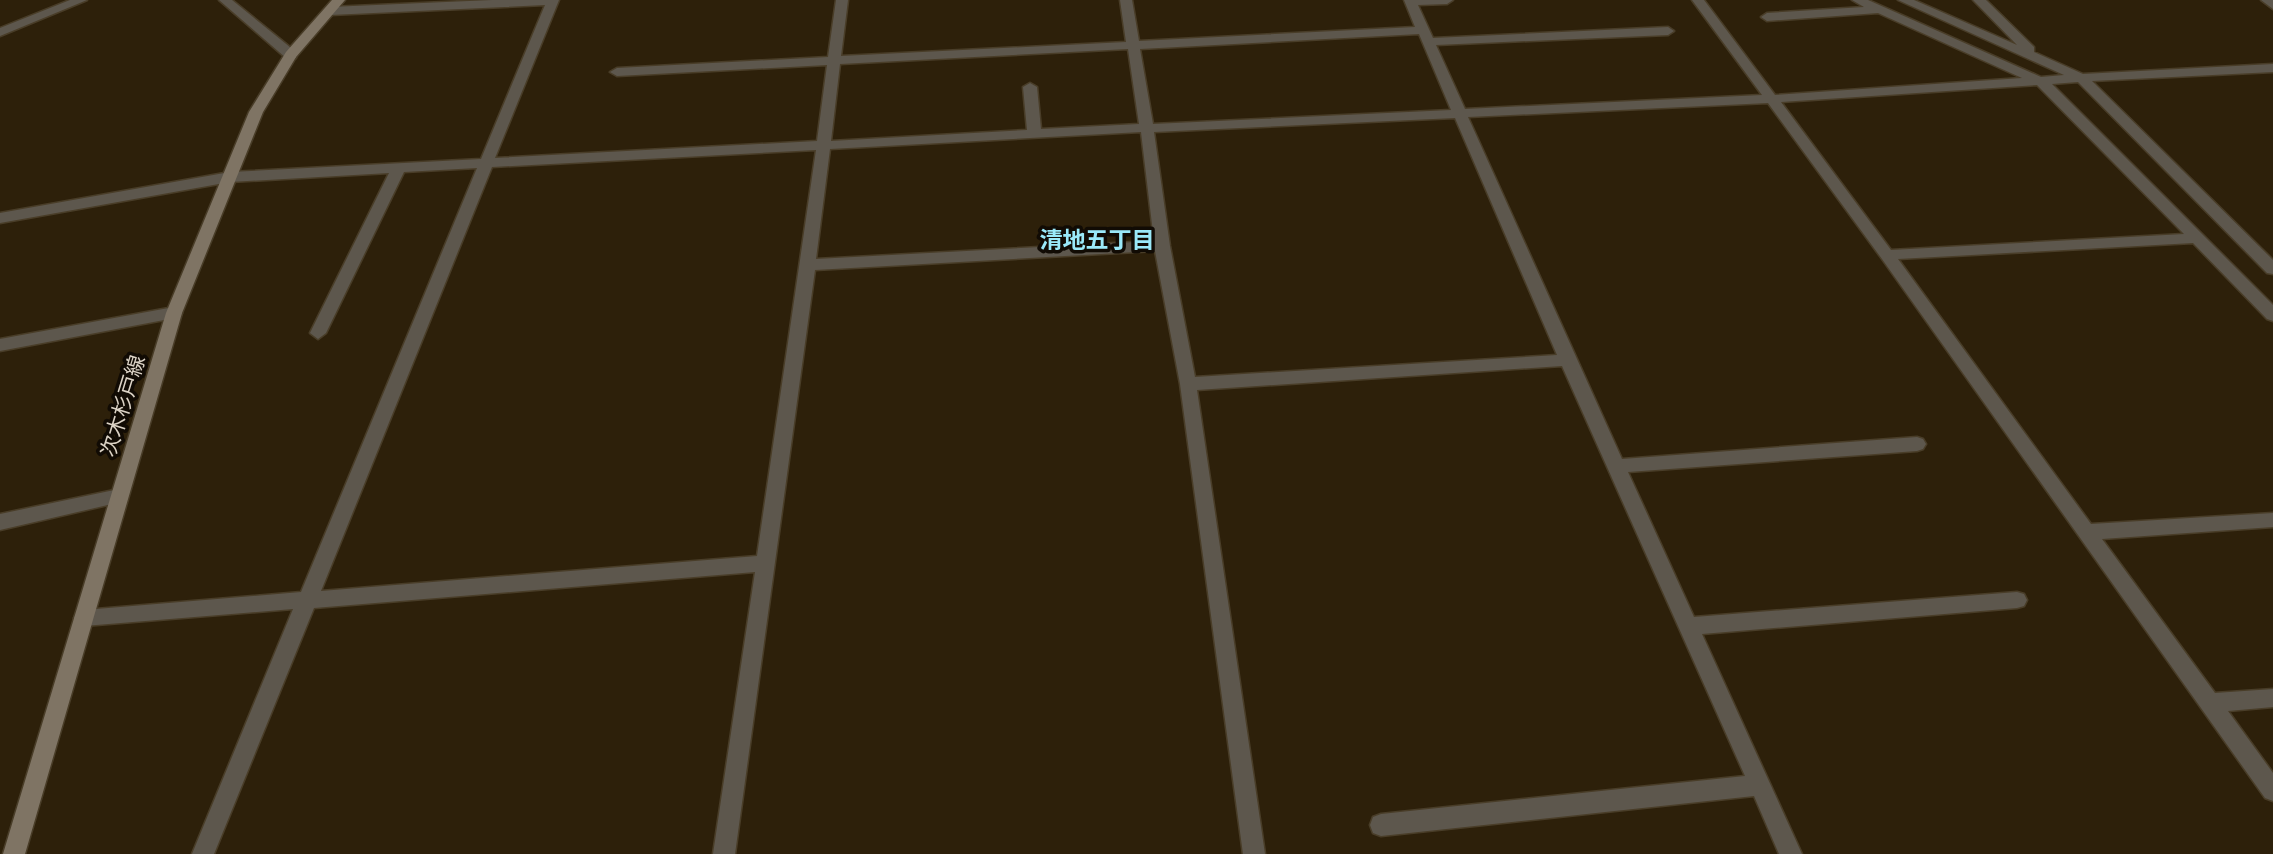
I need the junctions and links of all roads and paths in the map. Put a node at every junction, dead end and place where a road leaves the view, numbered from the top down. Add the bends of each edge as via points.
1 (81, 0) edge
2 (225, 0) edge
3 (842, 0) edge
4 (1126, 0) edge
5 (1447, 0) edge
6 (1698, 0) edge
7 (1858, 0) edge
8 (1904, 0) edge
9 (1979, 0) edge
10 (2266, 0) edge
11 (552, 1) edge
12 (1411, 1) edge
13 (335, 5) edge
14 (2273, 5) edge
15 (1879, 10) junction
16 (1767, 17) dead end
17 (1668, 30) dead end
18 (0, 32) edge
19 (1426, 36) junction
20 (1133, 44) junction
21 (291, 55) junction
22 (2036, 57) junction
23 (834, 62) junction
24 (2273, 68) edge
25 (617, 72) dead end
26 (2081, 78) junction
27 (2042, 82) junction
28 (1030, 87) dead end
29 (1772, 99) junction
30 (1460, 113) junction
31 (1147, 128) junction
32 (1034, 135) junction
33 (822, 146) junction
34 (486, 166) junction
35 (398, 169) junction
36 (230, 177) junction
37 (0, 218) edge
38 (2196, 238) junction
39 (1162, 246) junction
40 (1887, 255) junction
41 (808, 265) junction
42 (2273, 269) edge
43 (174, 313) junction
44 (2273, 315) edge
45 (318, 334) dead end
46 (0, 345) edge
47 (1568, 360) junction
48 (1188, 384) junction
49 (1917, 444) dead end
50 (1617, 466) junction
51 (119, 496) junction
52 (2273, 520) edge
53 (0, 522) edge
54 (2088, 532) junction
55 (764, 563) junction
56 (2017, 600) dead end
57 (307, 602) junction
58 (84, 618) junction
59 (1690, 626) junction
60 (2273, 698) edge
61 (2211, 703) junction
62 (1760, 785) junction
63 (2273, 791) edge
64 (1381, 825) dead end
65 (15, 854) edge
66 (202, 854) edge
67 (724, 854) edge
68 (1254, 854) edge
69 (1791, 854) edge

1 - 18 street
2 - 21 street
3 - 23 street
4 - 20 street
5 - 12 street
6 - 29 street
7 - 15 street
8 - 22 street
9 - 22 street
10 - 14 street
11 - 13 street
11 - 34 street
12 - 19 street
13 - 21 main road, 次木杉戸線
15 - 16 street
15 - 27 street
17 - 19 street
19 - 20 street
19 - 30 street
20 - 23 street
20 - 31 street
21 - 36 main road, 次木杉戸線 via 256,112
22 - 26 street
23 - 25 street
23 - 33 street
24 - 26 street
26 - 27 street
26 - 42 street
27 - 29 street
27 - 38 street
28 - 32 street
29 - 30 street
29 - 40 street
30 - 31 street
30 - 47 street
31 - 32 street
31 - 39 street
32 - 33 street
33 - 34 street
33 - 41 street
34 - 35 street
34 - 57 street
35 - 36 street
35 - 45 street
36 - 37 street
36 - 43 main road, 次木杉戸線
38 - 40 street
38 - 44 street
39 - 41 street
39 - 48 street
40 - 54 street
41 - 55 street
43 - 46 street
43 - 51 main road, 次木杉戸線
47 - 48 street
47 - 50 street
48 - 68 street
49 - 50 street
50 - 59 street
51 - 53 street
51 - 58 main road, 次木杉戸線
52 - 54 street
54 - 61 street
55 - 57 street
55 - 67 street
56 - 59 street
57 - 58 street
57 - 66 street
58 - 65 main road, 次木杉戸線
59 - 62 street
60 - 61 street
61 - 63 street
62 - 64 street
62 - 69 street

